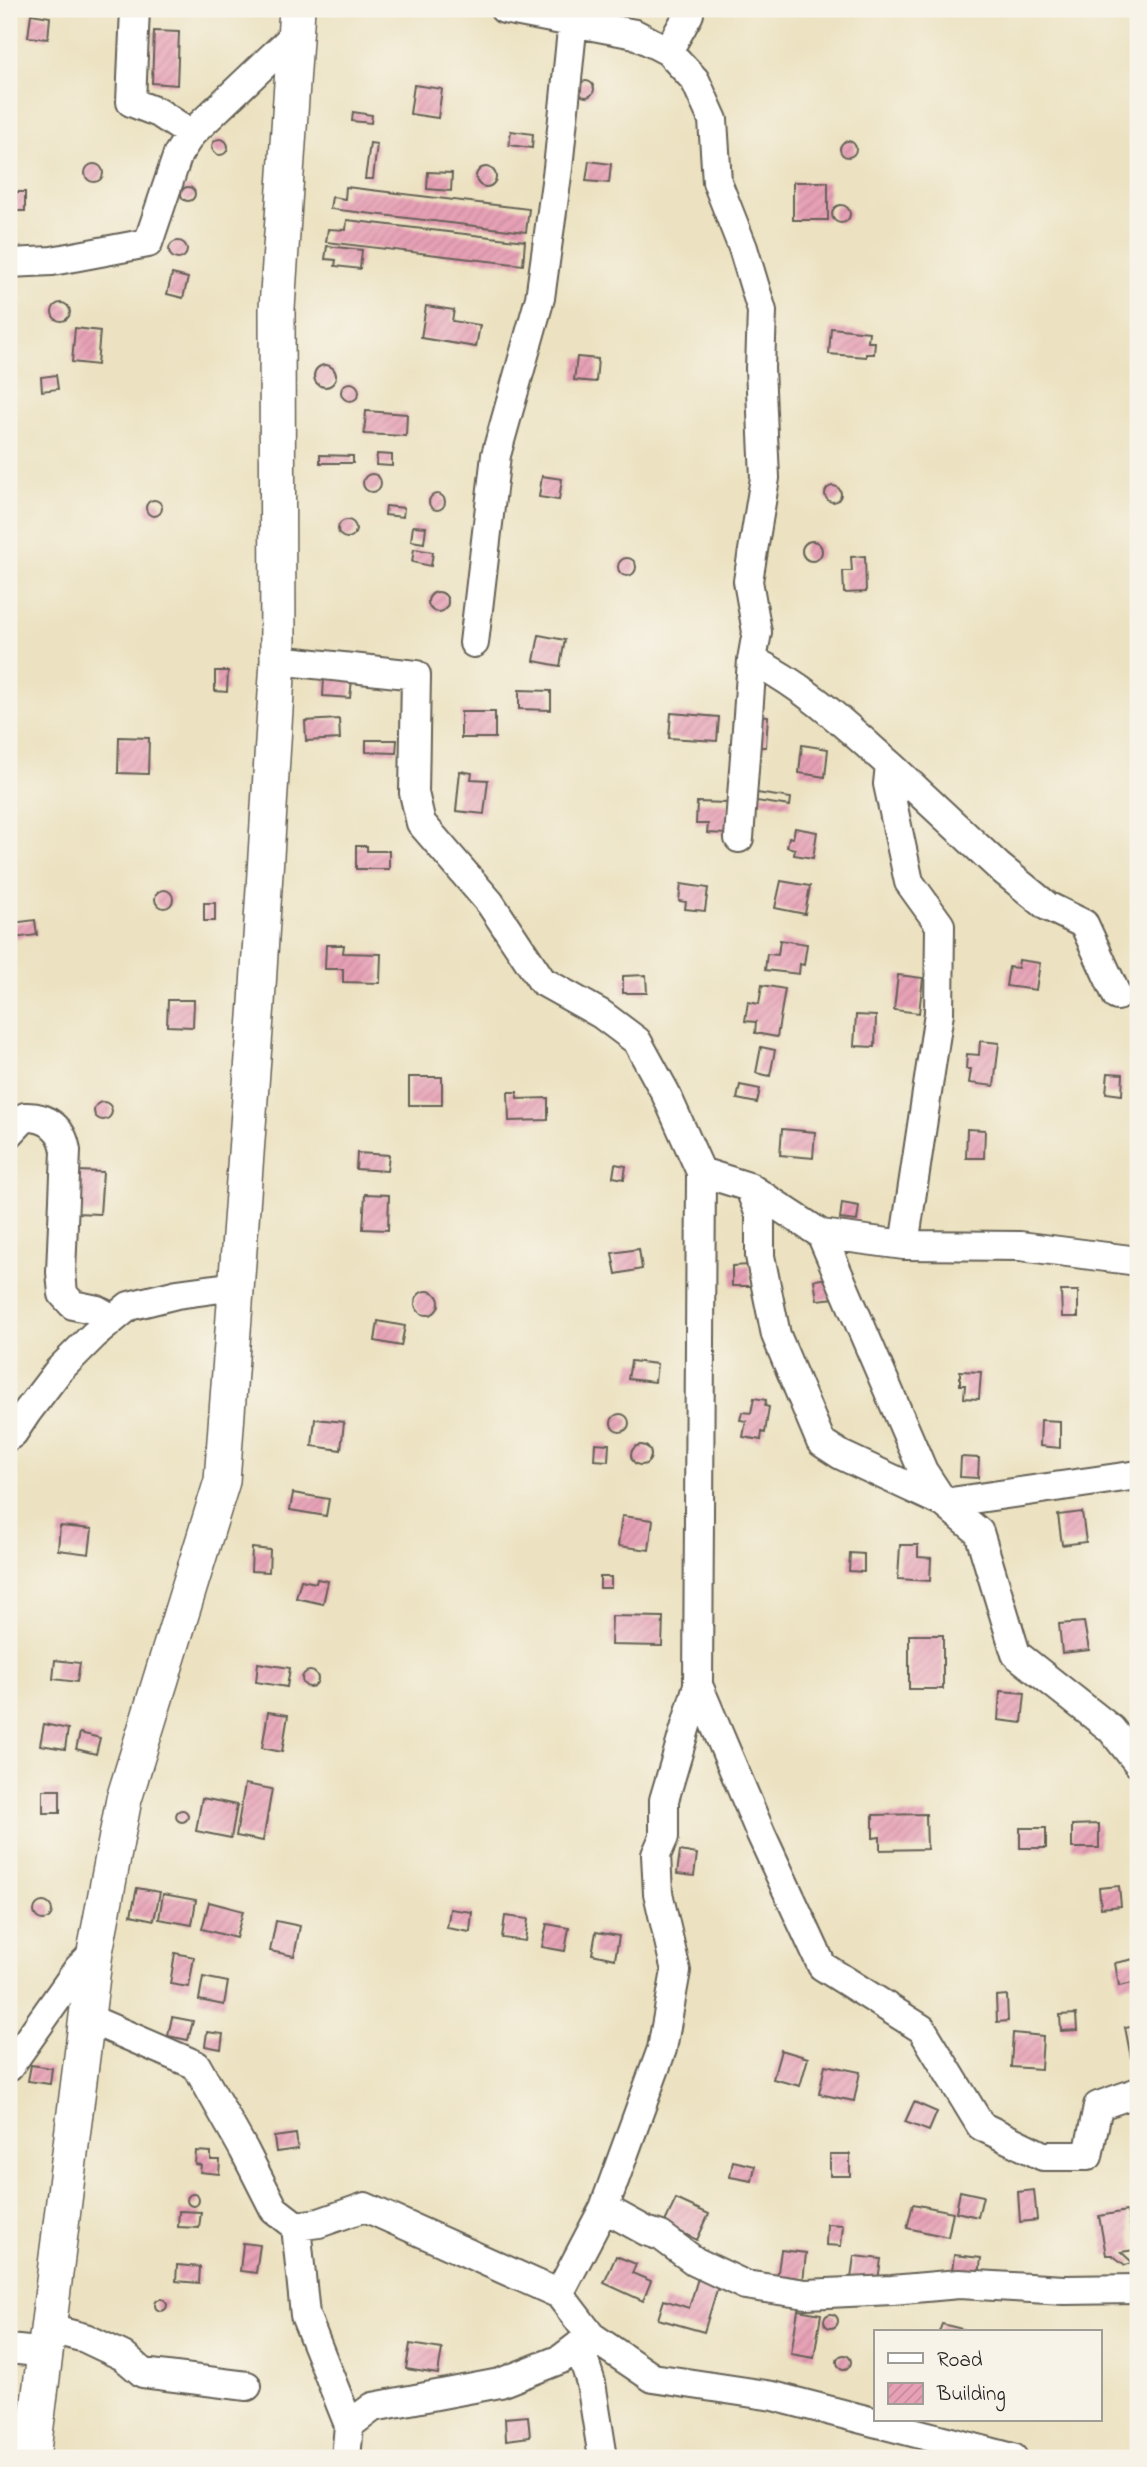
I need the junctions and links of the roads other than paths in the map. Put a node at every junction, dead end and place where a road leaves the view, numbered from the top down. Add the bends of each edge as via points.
1 (135, 9) edge
2 (504, 9) edge
3 (688, 9) edge
4 (573, 20) junction
5 (295, 22) edge
6 (668, 51) junction
7 (191, 134) junction
8 (9, 263) edge
9 (474, 643) dead end
10 (278, 660) junction
11 (752, 660) junction
12 (890, 765) junction
13 (739, 838) dead end
14 (1117, 996) dead end
15 (9, 1134) edge
16 (701, 1172) junction
17 (749, 1187) junction
18 (821, 1234) junction
19 (904, 1245) junction
20 (1138, 1261) edge
21 (236, 1286) junction
22 (113, 1319) junction
23 (9, 1436) edge
24 (1138, 1475) edge
25 (944, 1503) junction
26 (698, 1685) junction
27 (1138, 1763) edge
28 (95, 1952) junction
29 (88, 2018) junction
30 (9, 2067) edge
31 (1138, 2092) edge
32 (604, 2207) junction
33 (296, 2226) junction
34 (1138, 2289) edge
35 (559, 2294) junction
36 (48, 2341) junction
37 (585, 2341) junction
38 (9, 2349) edge
39 (247, 2386) dead end
40 (349, 2425) junction
41 (975, 2454) edge
42 (32, 2458) edge
43 (346, 2458) edge
44 (603, 2458) edge
45 (1013, 2458) edge

1 - 7 street via 131,102
2 - 4 street
3 - 6 street
4 - 6 street via 635,34
4 - 9 street via 540,298 496,455
5 - 7 street
5 - 10 main road via 277,308
6 - 11 street via 695,80 713,120 717,182 762,311 765,478 748,581 757,632
7 - 8 street via 178,154 148,243 52,261
10 - 16 street via 416,675 414,793 421,823 490,902 542,981 601,1014 637,1041
10 - 21 main road
11 - 12 street via 821,703
11 - 13 street
12 - 14 street via 1017,882 1047,906 1084,924
12 - 19 street via 888,784 909,882 940,925 939,1013
15 - 22 street via 25,1117 36,1116 64,1139 63,1294 73,1306 97,1310
16 - 17 street
16 - 26 street
17 - 18 street
17 - 25 street via 760,1215 760,1256 776,1335 821,1442
18 - 19 street
18 - 25 street via 923,1471
19 - 20 street via 1020,1246
21 - 22 street via 129,1306
21 - 28 main road via 222,1481 124,1799
22 - 23 street via 59,1370
24 - 25 street
25 - 27 street via 979,1532 1016,1654 1111,1730
26 - 31 street via 822,1966 922,2029 981,2126 1043,2155 1088,2156 1098,2106
26 - 32 street via 664,1800 664,1837 656,1855 658,1893 676,1971 674,1984 662,2049
28 - 29 main road
28 - 30 street
29 - 33 street via 196,2066 274,2209
29 - 36 main road
32 - 34 street via 661,2236 696,2262 745,2285 781,2291 806,2294 959,2284
32 - 35 street
33 - 35 street via 365,2207
33 - 40 street via 305,2315
35 - 37 street
36 - 38 street
36 - 39 street via 85,2338 123,2356 143,2373
36 - 42 main road
37 - 40 street via 561,2359 500,2383 373,2407
37 - 41 street via 653,2378 773,2396
37 - 44 street
40 - 43 street
41 - 45 street

